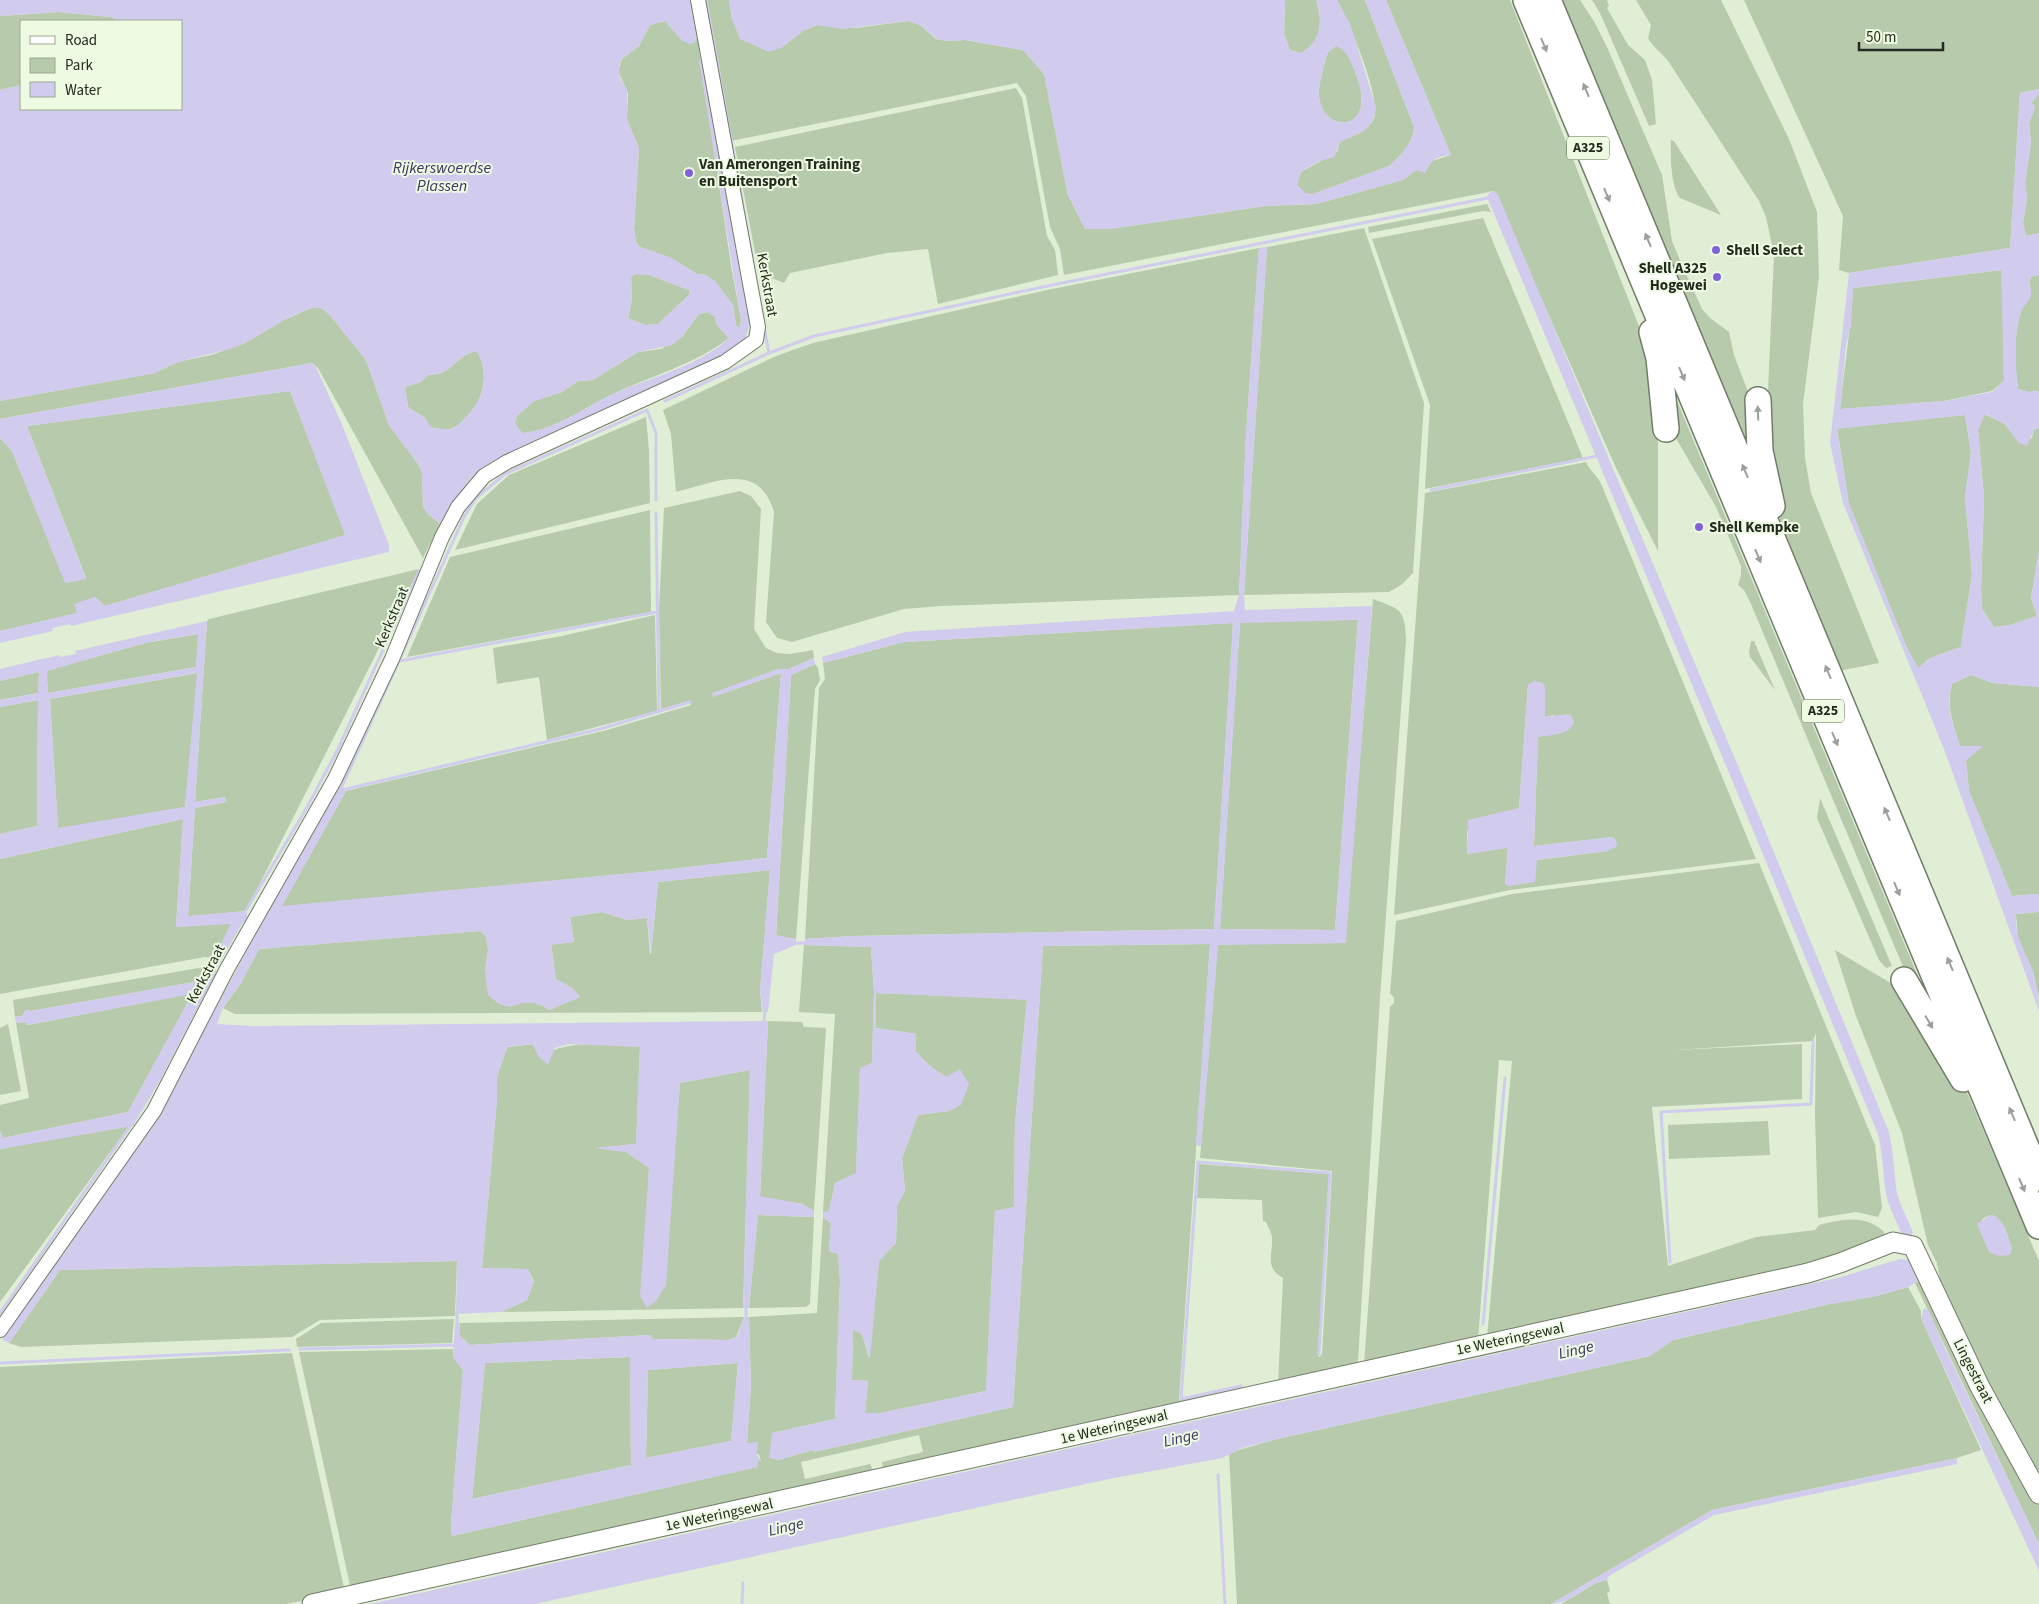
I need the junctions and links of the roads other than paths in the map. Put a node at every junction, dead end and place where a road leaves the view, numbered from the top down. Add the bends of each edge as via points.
1 (698, 0) edge
2 (1526, 0) edge
3 (1548, 0) edge
4 (1650, 297) junction
5 (1758, 400) dead end
6 (1666, 429) dead end
7 (1784, 564) junction
8 (1904, 980) dead end
9 (1996, 1124) junction
10 (2039, 1178) edge
11 (2039, 1226) edge
12 (1913, 1246) joint
13 (0, 1330) edge
14 (2039, 1494) edge
15 (312, 1604) edge

1 - 13 street, Kerkstraat via 758,327 756,340 725,362 507,462 484,476 470,491 450,521 392,659 335,779 227,969 154,1111
2 -> 4 highway, A325
7 -> 3 highway, A325
4 - 6 highway via 1650,325 1659,358
4 -> 9 highway, A325
7 -> 5 highway via 1760,451
10 -> 7 highway, A325
8 -> 9 highway via 1972,1093
9 -> 11 highway, A325
12 - 14 street, Lingestraat via 1980,1387
12 - 15 street, 1e Weteringsewal via 1893,1242 1798,1275

